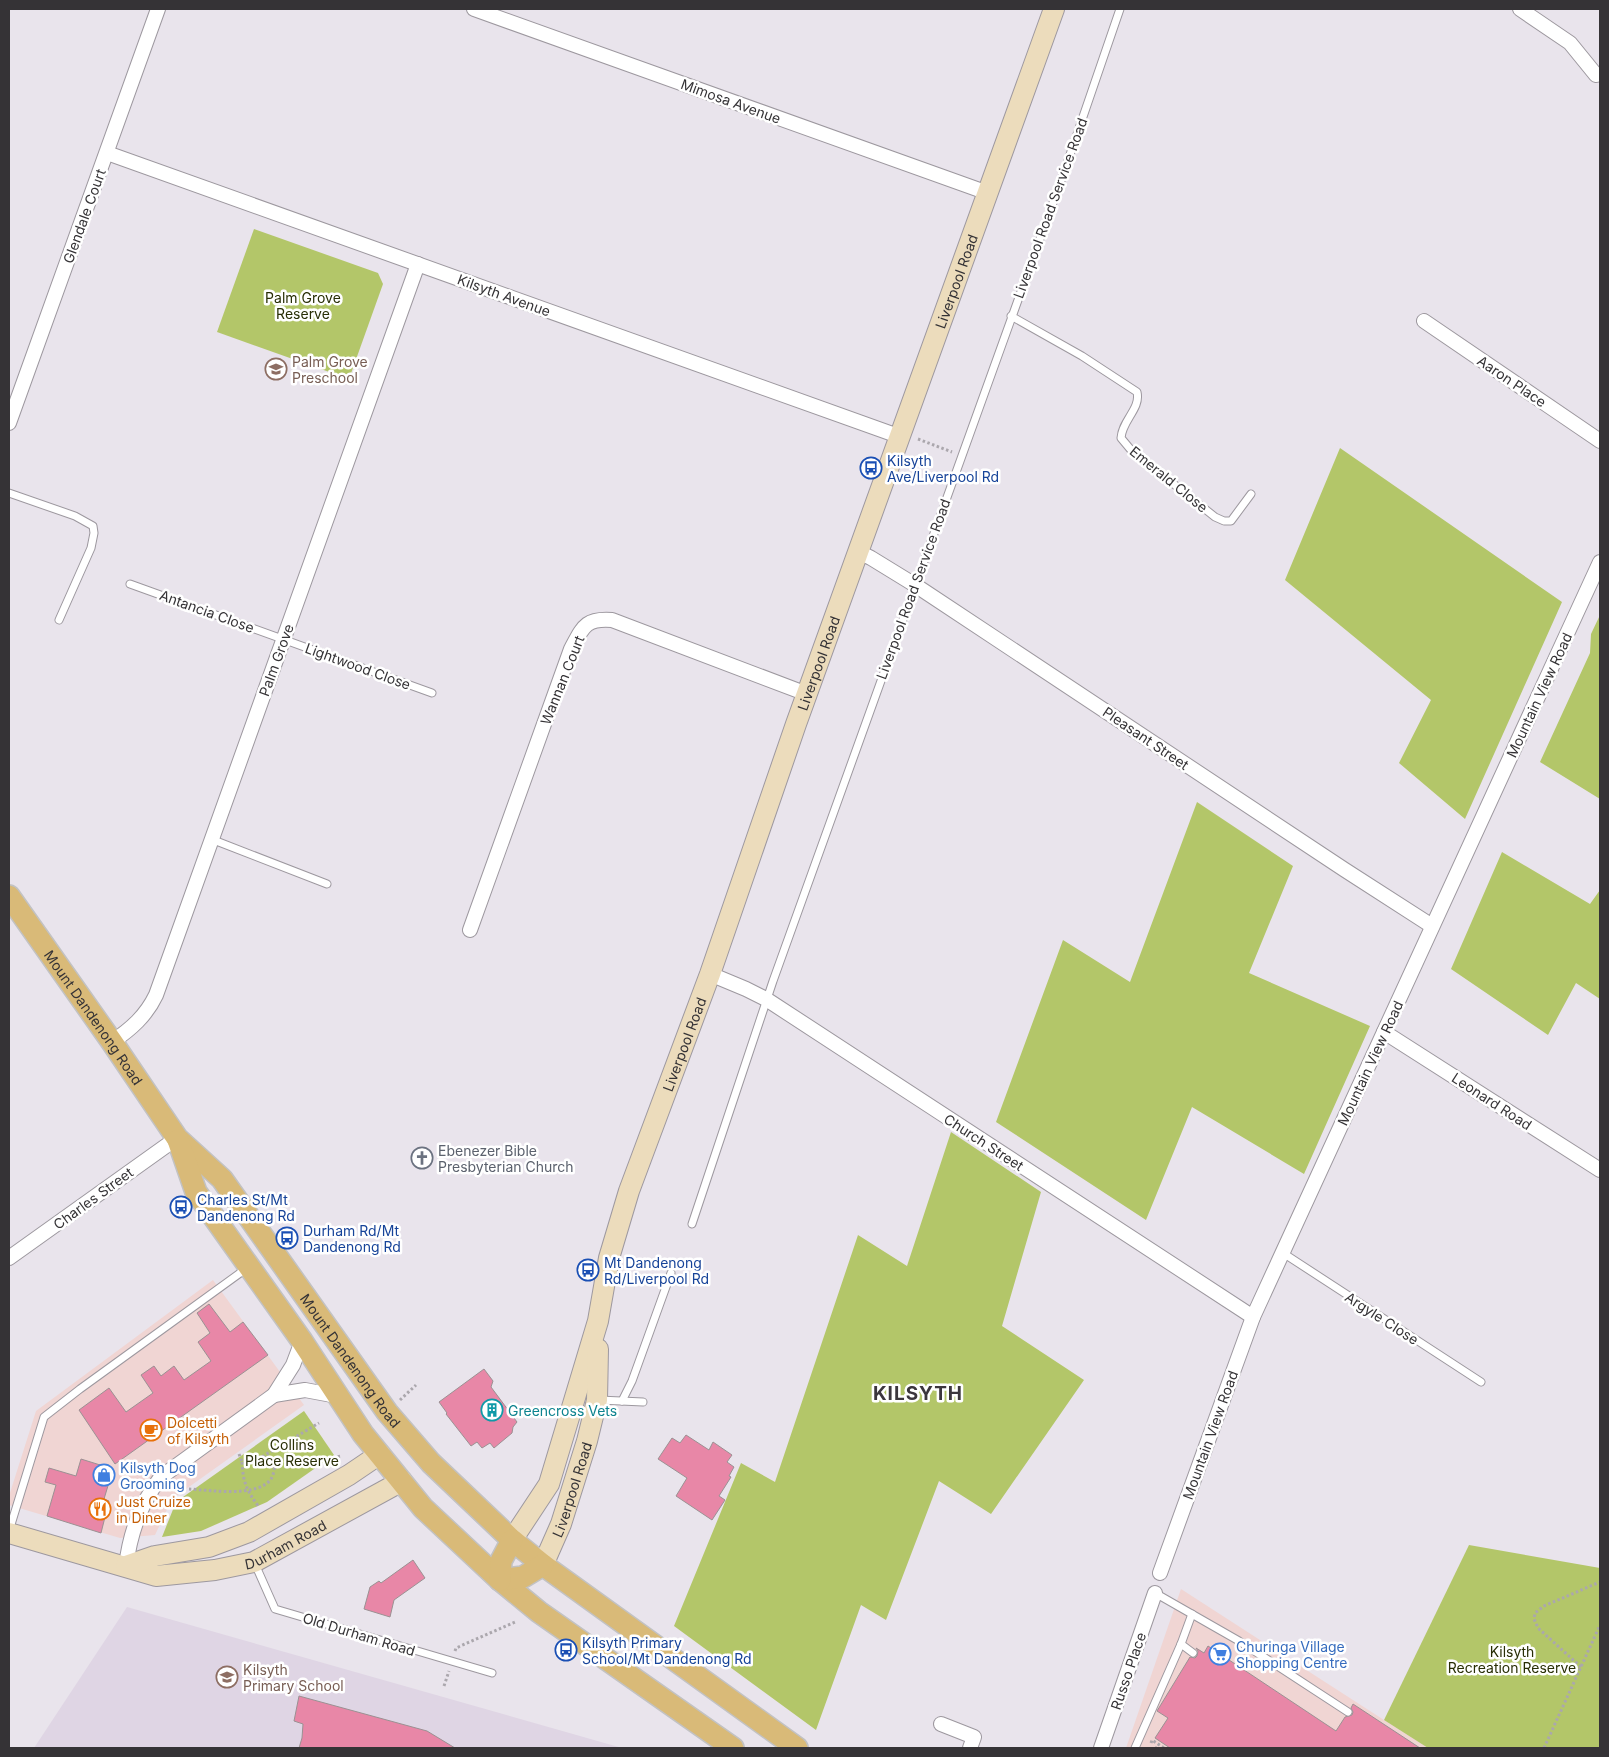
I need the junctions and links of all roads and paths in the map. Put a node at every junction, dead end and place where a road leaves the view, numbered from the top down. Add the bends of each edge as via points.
1 (158, 9) edge
2 (474, 9) edge
3 (1054, 9) edge
4 (1120, 9) edge
5 (1520, 9) edge
6 (1596, 75) dead end
7 (107, 153) junction
8 (988, 193) junction
9 (418, 264) junction
10 (1011, 316) junction
11 (1424, 322) dead end
12 (9, 423) edge
13 (909, 438) junction
14 (1600, 441) edge
15 (961, 455) junction
16 (9, 494) edge
17 (1251, 494) dead end
18 (859, 552) junction
19 (1600, 562) edge
20 (130, 584) dead end
21 (915, 585) junction
22 (59, 620) dead end
23 (283, 639) junction
24 (432, 693) dead end
25 (807, 694) junction
26 (211, 839) junction
27 (327, 884) dead end
28 (12, 907) edge
29 (1432, 926) junction
30 (470, 930) dead end
31 (710, 974) junction
32 (766, 1000) junction
33 (1384, 1032) junction
34 (112, 1042) junction
35 (177, 1138) junction
36 (1600, 1170) edge
37 (692, 1224) dead end
38 (1283, 1253) junction
39 (9, 1258) edge
40 (249, 1266) junction
41 (671, 1273) dead end
42 (1253, 1317) junction
43 (598, 1321) junction
44 (302, 1341) junction
45 (1481, 1382) dead end
46 (416, 1385) dead end
47 (274, 1395) junction
48 (337, 1396) junction
49 (596, 1400) junction
50 (622, 1401) junction
51 (398, 1402) dead end
52 (643, 1402) dead end
53 (319, 1424) dead end
54 (410, 1437) junction
55 (239, 1454) dead end
56 (380, 1454) junction
57 (263, 1456) junction
58 (342, 1456) dead end
59 (275, 1460) junction
60 (242, 1462) junction
61 (431, 1463) junction
62 (402, 1481) junction
63 (189, 1489) dead end
64 (247, 1490) junction
65 (261, 1510) dead end
66 (9, 1532) edge
67 (512, 1540) junction
68 (254, 1562) junction
69 (543, 1565) junction
70 (126, 1566) junction
71 (1160, 1573) dead end
72 (500, 1580) junction
73 (1600, 1582) edge
74 (1155, 1593) joint
75 (1192, 1614) junction
76 (515, 1622) dead end
77 (1600, 1625) edge
78 (1181, 1644) junction
79 (1193, 1653) dead end
80 (452, 1661) junction
81 (1581, 1668) junction
82 (492, 1673) dead end
83 (444, 1686) dead end
84 (1348, 1712) dead end
85 (941, 1724) dead end
86 (733, 1748) edge
87 (798, 1748) edge
88 (970, 1748) edge
89 (1101, 1748) edge
90 (1135, 1748) edge
91 (1148, 1748) edge
92 (1164, 1748) edge
93 (1544, 1748) edge

1 - 7 street, Glendale Court
2 - 8 street, Mimosa Avenue
3 - 8 main road, Liverpool Road
4 - 10 lane, Liverpool Road Service Road
5 - 6 street via 1570,43
7 - 9 street, Kilsyth Avenue
7 - 12 street, Glendale Court
8 - 13 main road, Liverpool Road
9 - 13 street, Kilsyth Avenue
9 - 23 street, Palm Grove
10 - 15 lane, Liverpool Road Service Road
10 - 17 lane, Emerald Close via 1137,392 1137,405 1122,430 1121,438 1131,450 1215,517 1231,521
11 - 14 street, Aaron Place
13 - 15 path
13 - 18 main road, Liverpool Road
15 - 21 lane, Liverpool Road Service Road
16 - 22 lane via 75,516 93,526 90,548
18 - 21 street, Pleasant Street
18 - 25 main road, Liverpool Road
19 - 29 street, Mountain View Road
20 - 23 lane, Antancia Close
21 - 29 street, Pleasant Street
21 - 32 lane, Liverpool Road Service Road
23 - 24 lane, Lightwood Close
23 - 26 street, Palm Grove
25 - 30 street, Wannan Court via 612,620 599,619 589,623 571,649
25 - 31 main road, Liverpool Road
26 - 27 lane
26 - 34 street, Palm Grove via 156,995 137,1023
28 - 34 main road, Mount Dandenong Road
29 - 33 street, Mountain View Road
31 - 32 street, Church Street
31 - 43 main road, Liverpool Road via 628,1191 609,1258
32 - 37 lane, Liverpool Road Service Road
32 - 42 street, Church Street
33 - 36 street, Leonard Road
33 - 38 street, Mountain View Road
34 - 35 main road, Mount Dandenong Road
35 - 39 street, Charles Street
35 - 40 main road, Mount Dandenong Road via 196,1192
35 - 54 main road, Mount Dandenong Road via 222,1179 386,1412
38 - 42 street, Mountain View Road
38 - 45 lane, Argyle Close
40 - 44 main road, Mount Dandenong Road
40 - 66 lane via 44,1417
41 - 50 lane
42 - 71 street, Mountain View Road
43 - 49 main road, Liverpool Road
43 - 67 main road, Liverpool Road via 549,1484
44 - 47 street via 294,1365
44 - 48 main road, Mount Dandenong Road
46 - 51 path
47 - 48 street via 304,1390
47 - 70 street via 161,1478 141,1510 129,1545
48 - 56 main road, Mount Dandenong Road
49 - 50 lane
49 - 69 main road, Liverpool Road via 574,1486 559,1532
50 - 52 lane
53 - 57 path
54 - 56 main road, Durham Road
54 - 61 main road, Mount Dandenong Road
55 - 60 path
56 - 62 main road, Mount Dandenong Road
56 - 70 main road, Durham Road via 249,1532 210,1547 155,1556
57 - 59 path
57 - 60 path via 255,1461
58 - 59 path via 308,1462 288,1458
59 - 64 path via 271,1479 260,1488
60 - 64 path
61 - 62 main road, Durham Road
61 - 67 main road, Mount Dandenong Road
62 - 68 main road, Durham Road
62 - 72 main road, Mount Dandenong Road via 423,1508
63 - 64 path
64 - 65 path
66 - 70 main road, Durham Road
67 - 69 main road, Mount Dandenong Road
67 - 72 main road via 502,1561
68 - 70 main road, Durham Road via 156,1576
68 - 80 lane, Old Durham Road via 275,1609
69 - 72 main road via 523,1577
69 - 87 main road, Mount Dandenong Road
72 - 86 main road, Mount Dandenong Road via 539,1612
73 - 81 path via 1535,1613 1538,1628
74 - 75 lane
74 - 89 street, Russo Place
75 - 78 lane
75 - 84 lane
76 - 80 path via 456,1648
77 - 81 path
78 - 79 lane
78 - 90 lane
80 - 82 lane, Old Durham Road
80 - 83 path
81 - 93 path
85 - 88 street via 974,1736
91 - 92 path via 1152,1740

